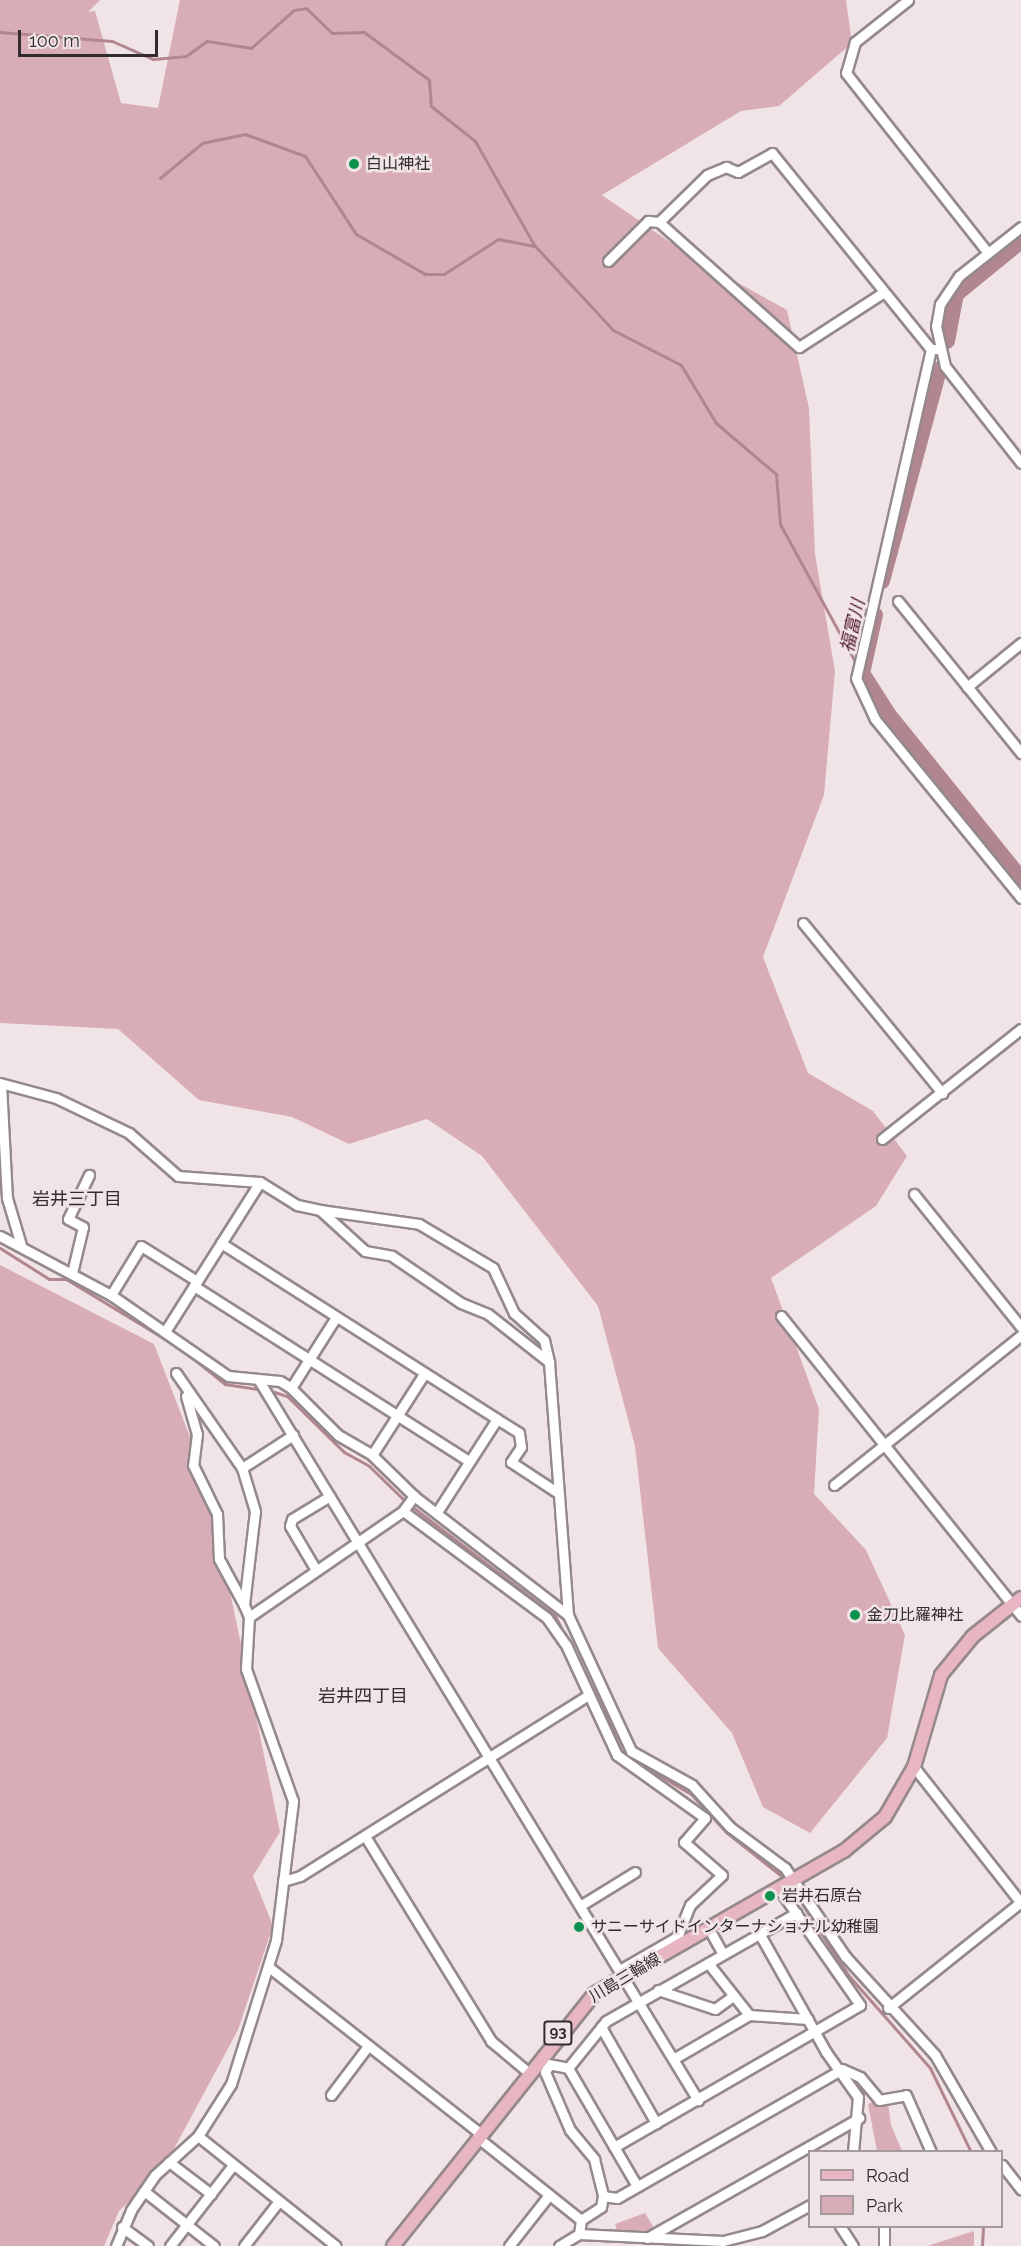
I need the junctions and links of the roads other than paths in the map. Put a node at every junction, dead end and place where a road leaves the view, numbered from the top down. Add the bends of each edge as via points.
1 (908, 0) edge
2 (659, 222) junction
3 (1021, 227) edge
4 (988, 253) junction
5 (608, 261) dead end
6 (884, 292) junction
7 (934, 349) junction
8 (1021, 463) edge
9 (898, 601) dead end
10 (1021, 643) edge
11 (967, 687) junction
12 (1021, 753) edge
13 (1021, 898) edge
14 (803, 923) dead end
15 (1018, 1031) edge
16 (1021, 1042) edge
17 (1, 1083) edge
18 (942, 1093) junction
19 (882, 1139) dead end
20 (89, 1175) dead end
21 (260, 1182) junction
22 (914, 1194) dead end
23 (320, 1210) junction
24 (0, 1236) edge
25 (221, 1243) junction
26 (21, 1245) junction
27 (72, 1273) junction
28 (195, 1284) junction
29 (111, 1295) junction
30 (781, 1316) dead end
31 (336, 1317) junction
32 (1021, 1327) edge
33 (166, 1330) junction
34 (1021, 1335) edge
35 (309, 1359) junction
36 (549, 1362) junction
37 (176, 1373) dead end
38 (424, 1374) junction
39 (261, 1383) junction
40 (291, 1388) junction
41 (185, 1394) junction
42 (397, 1415) junction
43 (497, 1419) junction
44 (293, 1435) junction
45 (884, 1446) junction
46 (372, 1455) junction
47 (469, 1461) junction
48 (242, 1468) junction
49 (834, 1485) dead end
50 (558, 1492) junction
51 (330, 1496) junction
52 (409, 1504) junction
53 (437, 1512) junction
54 (359, 1541) junction
55 (316, 1570) junction
56 (1017, 1601) edge
57 (244, 1605) junction
58 (568, 1615) junction
59 (1021, 1616) edge
60 (249, 1617) junction
61 (589, 1695) junction
62 (492, 1756) junction
63 (914, 1767) junction
64 (365, 1836) junction
65 (635, 1872) dead end
66 (283, 1881) junction
67 (787, 1884) junction
68 (1021, 1902) edge
69 (583, 1904) junction
70 (796, 1913) junction
71 (709, 1929) junction
72 (759, 1934) junction
73 (723, 1954) junction
74 (708, 1963) junction
75 (270, 1968) junction
76 (625, 1972) junction
77 (658, 1990) junction
78 (733, 1996) junction
79 (641, 2001) junction
80 (888, 2008) junction
81 (748, 2015) junction
82 (808, 2019) junction
83 (601, 2027) junction
84 (815, 2034) junction
85 (368, 2046) junction
86 (675, 2058) junction
87 (543, 2063) junction
88 (568, 2068) junction
89 (842, 2069) junction
90 (528, 2072) junction
91 (331, 2095) dead end
92 (698, 2100) junction
93 (859, 2118) junction
94 (656, 2123) junction
95 (479, 2135) junction
96 (198, 2136) junction
97 (614, 2147) junction
98 (853, 2150) edge
99 (931, 2150) edge
100 (990, 2150) edge
101 (169, 2162) junction
102 (233, 2165) junction
103 (1003, 2166) edge
104 (637, 2186) junction
105 (1021, 2189) edge
106 (144, 2191) junction
107 (211, 2194) junction
108 (549, 2195) junction
109 (603, 2196) junction
110 (279, 2201) junction
111 (808, 2206) edge
112 (581, 2220) junction
113 (187, 2225) junction
114 (122, 2226) junction
115 (841, 2228) edge
116 (884, 2228) edge
117 (579, 2234) junction
118 (646, 2238) junction
119 (716, 2244) edge
120 (116, 2246) edge
121 (148, 2246) edge
122 (170, 2246) edge
123 (214, 2246) edge
124 (244, 2246) edge
125 (336, 2246) edge
126 (393, 2246) edge
127 (509, 2246) edge
128 (559, 2246) edge
129 (853, 2246) edge
130 (884, 2246) edge

1 - 4 street via 855,42 846,73
2 - 5 street via 648,220
2 - 6 street via 799,347
2 - 6 street via 707,175 726,167 738,172 772,153
3 - 4 street
4 - 7 street via 959,276 944,297
6 - 7 street
7 - 8 street
7 - 13 street via 856,671 875,720
9 - 11 street
10 - 11 street
11 - 12 street
14 - 18 street
15 - 16 street
15 - 18 street
17 - 21 street via 56,1098 129,1133 178,1176
17 - 26 street via 8,1197
18 - 19 street
20 - 27 street via 68,1219 83,1227
21 - 23 street via 297,1205
21 - 25 street
22 - 32 street
23 - 36 street via 365,1251 392,1256 461,1303 488,1314
23 - 36 street via 418,1224 493,1268 514,1313 544,1340
24 - 26 street
25 - 28 street
25 - 31 street
26 - 27 street
27 - 29 street
28 - 29 street via 141,1246
28 - 33 street
28 - 35 street
29 - 33 street
30 - 45 street
31 - 35 street
31 - 38 street
33 - 39 street via 228,1376
34 - 45 street
35 - 40 street
35 - 42 street
36 - 50 street
37 - 41 street
38 - 42 street
38 - 43 street
39 - 40 street
39 - 44 street
40 - 46 street via 338,1435
41 - 48 street
41 - 57 street via 197,1434 193,1465 217,1514 219,1558
42 - 46 street
42 - 47 street
43 - 47 street
43 - 50 street via 519,1433 521,1447 511,1462
44 - 48 street
44 - 51 street
45 - 49 street
45 - 56 street
46 - 52 street
47 - 53 street
48 - 57 street via 255,1511
50 - 58 street
51 - 54 street
51 - 55 street via 292,1519 290,1526
52 - 53 street
52 - 54 street
52 - 61 street via 547,1618
53 - 58 street
54 - 55 street
54 - 62 street
55 - 60 street
56 - 59 street
56 - 63 main road, 川島三輪線 / 93 via 967,1642 941,1675
57 - 60 street
58 - 67 street via 632,1751 692,1785
60 - 66 street via 246,1669 292,1801
61 - 62 street
61 - 76 street via 609,1743 626,1766 674,1792 705,1818 684,1842 722,1875 690,1905 677,1937
62 - 64 street
62 - 69 street
63 - 67 main road, 川島三輪線 / 93 via 901,1796 869,1833
63 - 68 street
64 - 66 street
64 - 90 street via 491,2041
65 - 69 street
66 - 75 street
67 - 70 street
67 - 71 main road, 川島三輪線 / 93
67 - 80 street
68 - 80 street
69 - 76 street
70 - 72 street
70 - 84 street via 860,2005
71 - 73 street
71 - 76 main road, 川島三輪線 / 93
72 - 73 street
72 - 82 street
73 - 74 street
74 - 77 street
74 - 78 street
75 - 85 street
75 - 96 street via 241,2063
76 - 79 street
76 - 87 main road, 川島三輪線 / 93 via 577,2009
77 - 78 street via 715,2009
77 - 79 street
78 - 81 street
79 - 83 street
79 - 86 street
80 - 100 street via 935,2055
81 - 82 street
81 - 86 street
82 - 84 street
83 - 88 street
83 - 94 street
84 - 89 street
84 - 92 street
85 - 91 street
85 - 95 street
86 - 92 street
87 - 88 street
87 - 90 main road, 川島三輪線 / 93
87 - 109 street via 570,2130 594,2159
88 - 97 street
89 - 93 street via 858,2097
89 - 99 street via 860,2077 884,2101 906,2095
89 - 104 street
90 - 95 main road, 川島三輪線 / 93
92 - 94 street
93 - 98 street
93 - 118 street
94 - 97 street
95 - 108 street
95 - 126 main road, 川島三輪線 / 93
96 - 101 street
96 - 102 street
97 - 104 street
101 - 106 street
101 - 107 street
102 - 107 street
102 - 110 street
103 - 105 street
104 - 109 street via 617,2198
106 - 113 street
106 - 114 street
107 - 113 street
108 - 112 street
108 - 127 street
109 - 112 street via 601,2207
110 - 124 street
110 - 125 street
111 - 119 street via 762,2231
112 - 117 street
113 - 122 street
113 - 123 street
114 - 120 street
114 - 121 street
115 - 129 street
116 - 130 street
117 - 118 street
117 - 128 street
118 - 119 street

